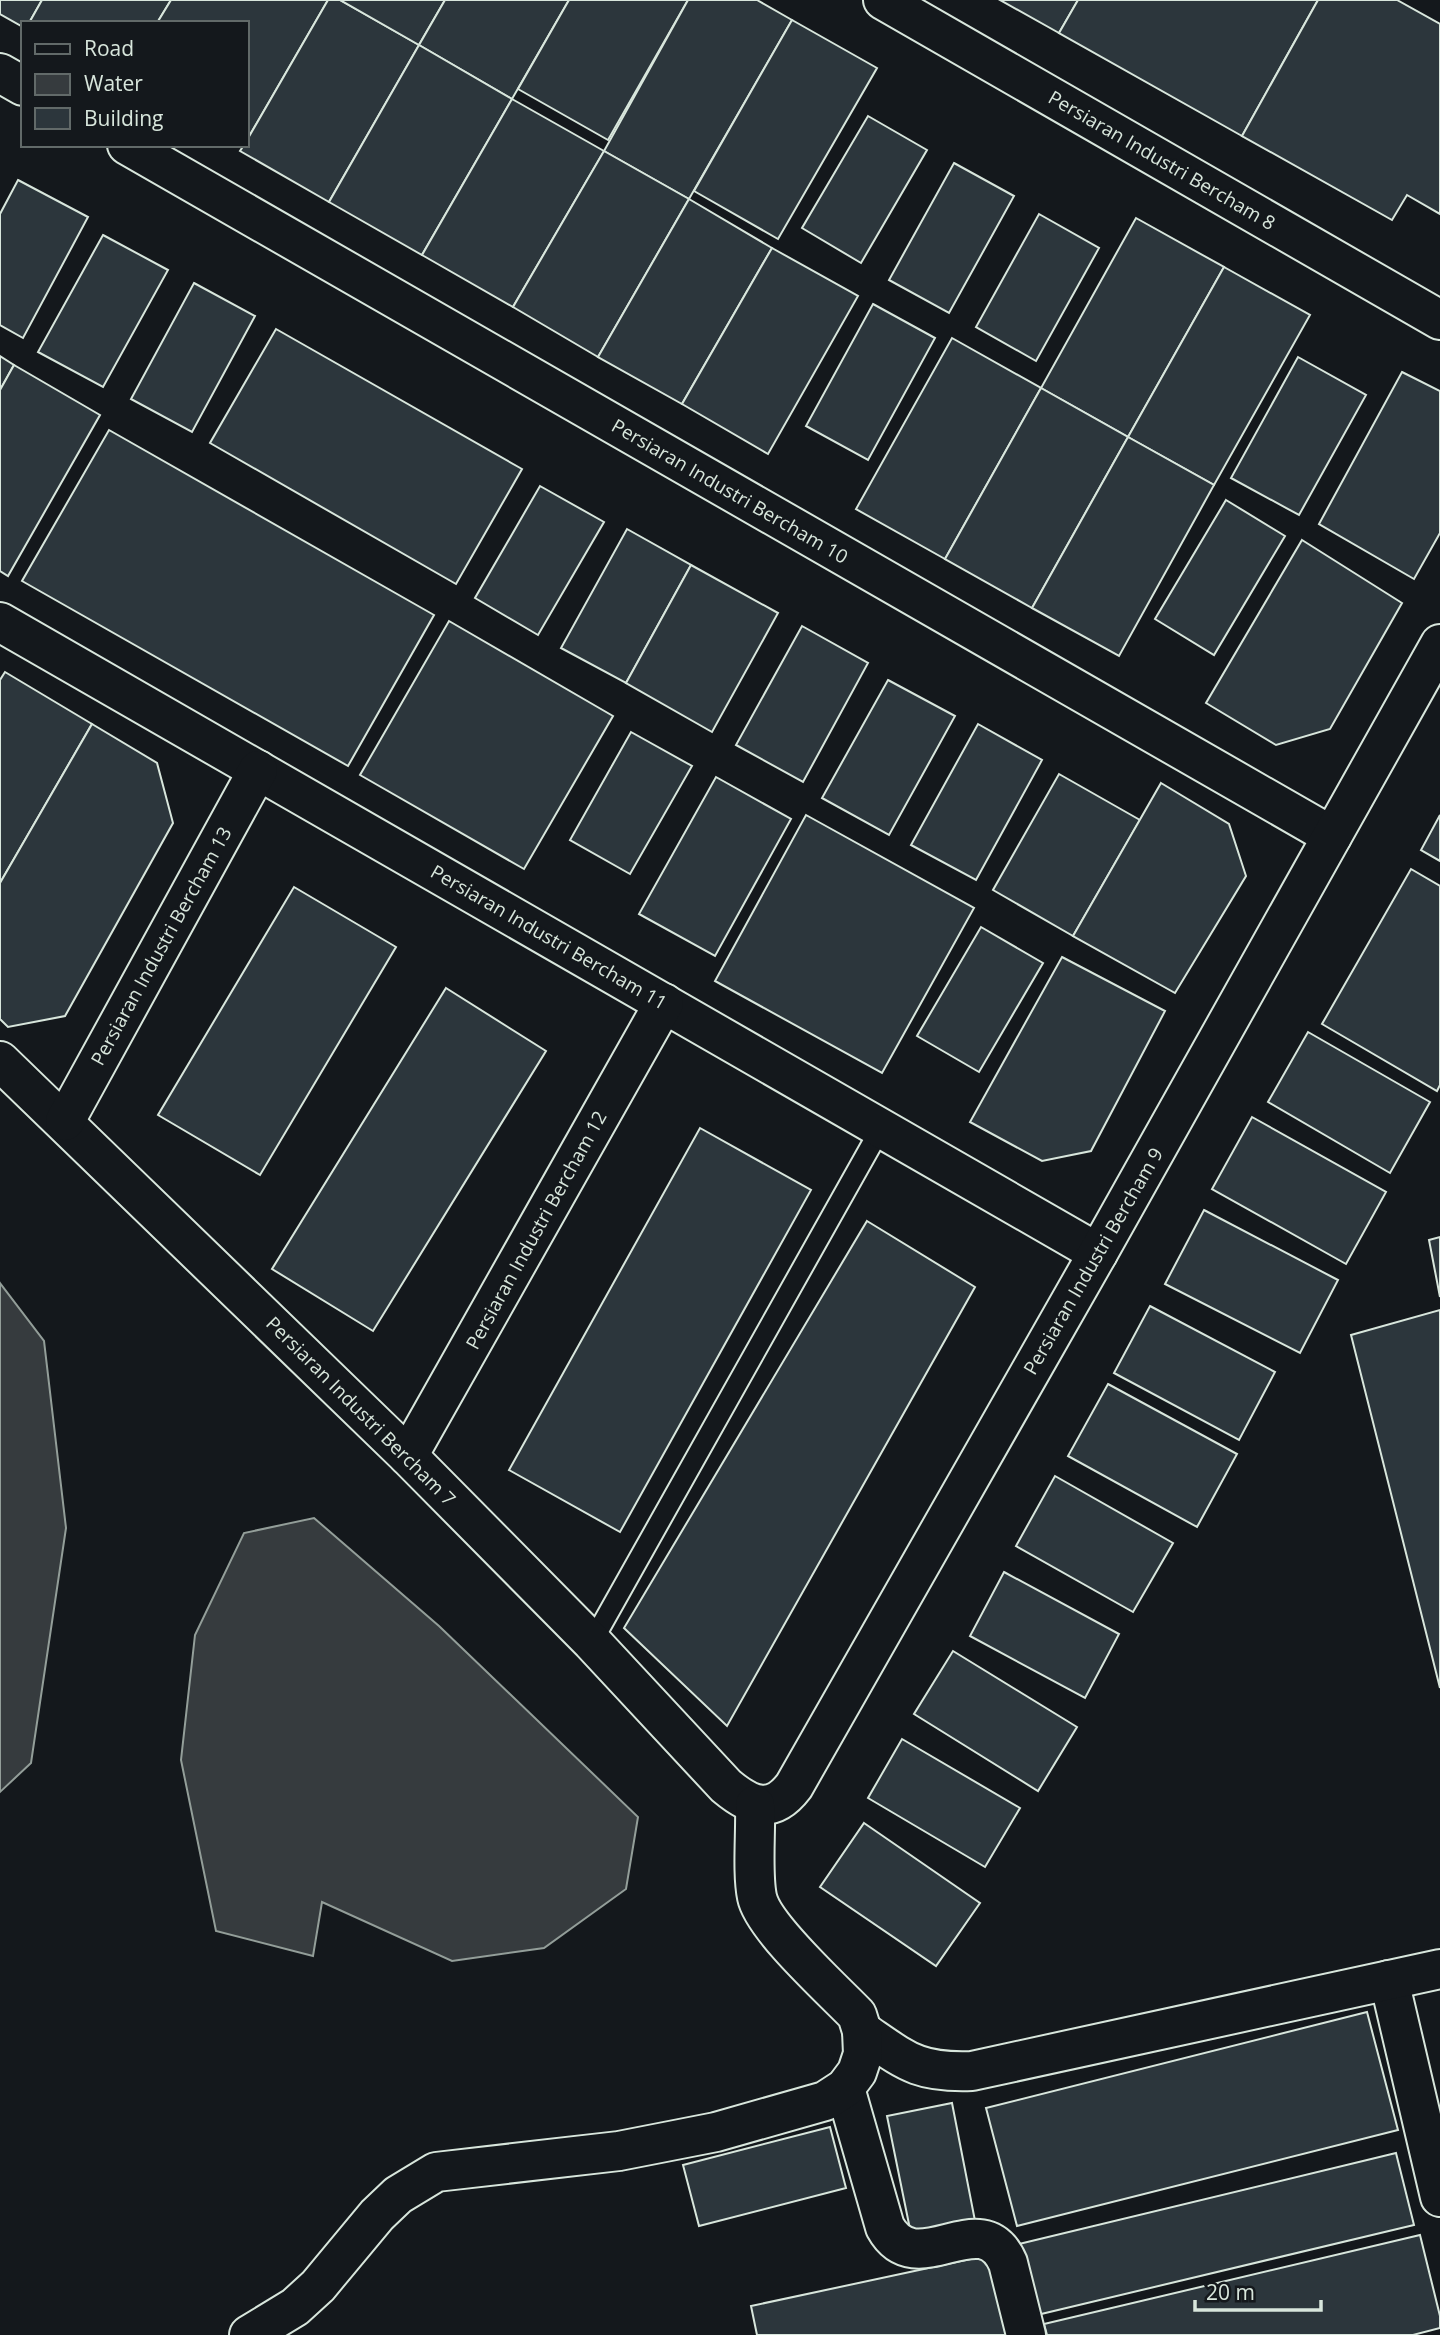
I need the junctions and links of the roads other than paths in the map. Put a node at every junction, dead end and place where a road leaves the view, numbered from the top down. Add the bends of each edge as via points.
1 (883, 0) edge
2 (0, 73) edge
3 (21, 85) edge
4 (130, 147) edge
5 (1440, 320) edge
6 (0, 622) edge
7 (1440, 644) edge
8 (258, 770) junction
9 (1332, 836) junction
10 (664, 1003) junction
11 (0, 1061) edge
12 (65, 1121) junction
13 (881, 1128) junction
14 (1098, 1253) junction
15 (408, 1457) junction
16 (592, 1642) junction
17 (755, 1805) junction
18 (1440, 1969) edge
19 (1389, 1980) junction
20 (862, 2031) junction
21 (845, 2088) junction
22 (1440, 2197) edge
23 (249, 2335) edge
24 (1026, 2335) edge

1 - 5 street, Persiaran Industri Bercham 8
2 - 3 street
4 - 9 street, Persiaran Industri Bercham 10
6 - 8 street, Persiaran Industri Bercham 11
7 - 9 street, Persiaran Industri Bercham 9
8 - 10 street, Persiaran Industri Bercham 11
8 - 12 street, Persiaran Industri Bercham 13
9 - 14 street, Persiaran Industri Bercham 9
10 - 13 street, Persiaran Industri Bercham 11
10 - 15 street, Persiaran Industri Bercham 12
11 - 12 street, Persiaran Industri Bercham 7
12 - 15 street, Persiaran Industri Bercham 7
13 - 14 street, Persiaran Industri Bercham 11
13 - 16 lane
14 - 17 street, Persiaran Industri Bercham 9 via 794,1786 771,1805
15 - 16 street, Persiaran Industri Bercham 7
16 - 17 street, Persiaran Industri Bercham 7 via 712,1770 740,1798
17 - 20 street via 757,1895 762,1912 857,2015
18 - 19 street
19 - 20 street via 972,2071 929,2070 907,2062
19 - 22 street
20 - 21 street via 863,2054
21 - 23 street via 825,2101 716,2132 619,2151 436,2172 398,2195 377,2215 295,2307
21 - 24 street via 891,2237 911,2249 971,2239 995,2243 1008,2263

